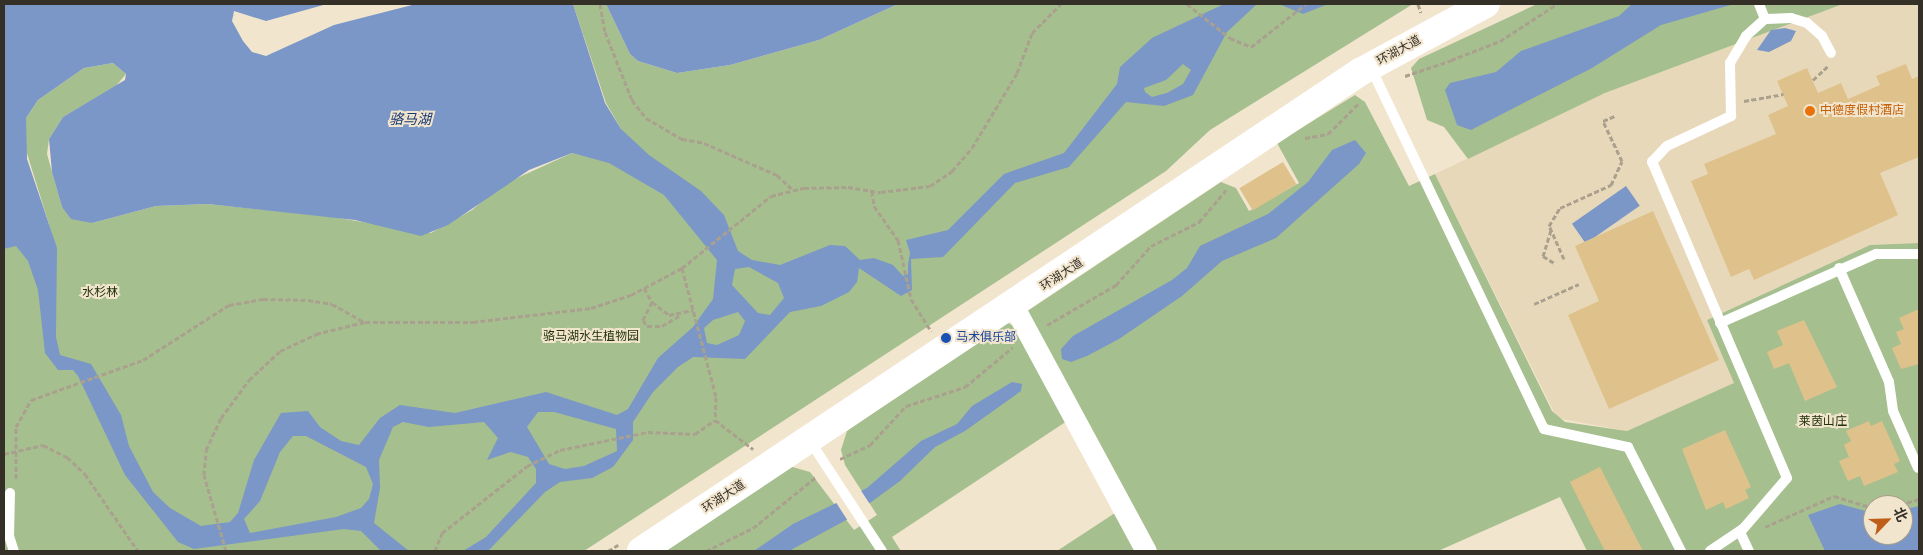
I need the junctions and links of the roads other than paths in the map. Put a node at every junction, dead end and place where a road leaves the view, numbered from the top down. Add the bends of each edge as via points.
1 (1486, 4) edge
2 (1758, 4) edge
3 (1765, 19) junction
4 (1831, 53) dead end
5 (1376, 77) junction
6 (1919, 254) edge
7 (1839, 268) junction
8 (1014, 307) junction
9 (1720, 323) junction
10 (810, 441) junction
11 (1918, 468) edge
12 (10, 493) road end
13 (1740, 532) junction
14 (14, 551) edge
15 (641, 551) edge
16 (882, 551) edge
17 (1146, 551) edge
18 (1681, 551) edge
19 (1710, 551) edge
20 (1749, 551) edge

1 - 5 street, 环湖大道
2 - 3 lane
3 - 4 lane via 1791,18 1807,23 1822,36
3 - 9 lane via 1746,36 1730,63 1731,101 1726,121 1667,146 1652,162
5 - 8 street, 环湖大道
5 - 18 lane via 1544,429 1628,447
6 - 7 lane via 1876,254
7 - 9 lane
7 - 11 lane via 1889,382 1894,411
8 - 10 street, 环湖大道
8 - 17 street
9 - 13 lane via 1787,478
10 - 15 street, 环湖大道
10 - 16 lane
12 - 14 lane via 9,536
13 - 19 lane
13 - 20 lane

